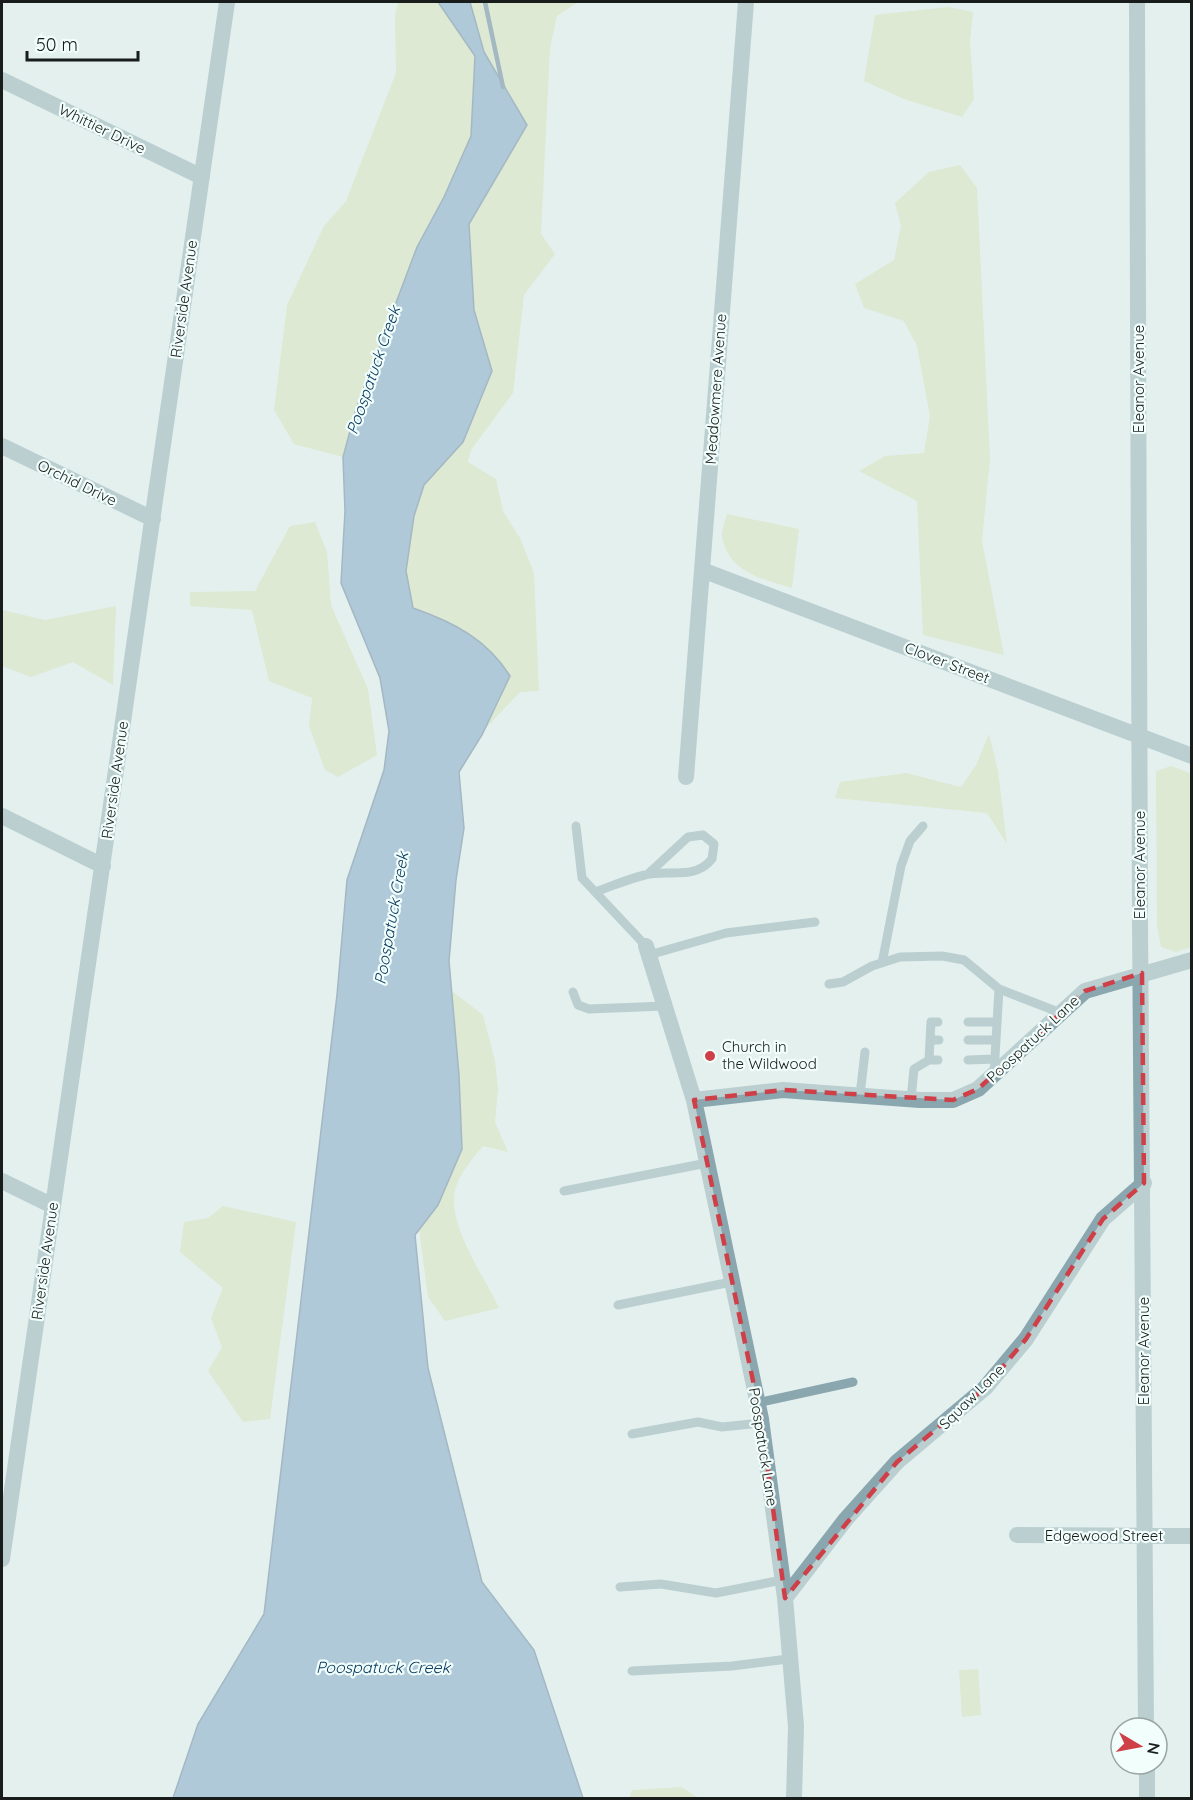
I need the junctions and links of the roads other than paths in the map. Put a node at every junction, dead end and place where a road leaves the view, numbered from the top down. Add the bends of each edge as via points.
1 (227, 2) edge
2 (746, 2) edge
3 (1137, 2) edge
4 (2, 80) edge
5 (202, 177) junction
6 (2, 446) edge
7 (153, 519) junction
8 (702, 570) junction
9 (1141, 738) junction
10 (1191, 756) edge
11 (686, 777) dead end
12 (2, 816) edge
13 (576, 826) dead end
14 (923, 826) dead end
15 (103, 866) junction
16 (648, 874) junction
17 (595, 892) junction
18 (815, 922) dead end
19 (647, 950) junction
20 (1191, 960) edge
21 (882, 963) junction
22 (1142, 973) junction
23 (829, 984) dead end
24 (999, 989) junction
25 (573, 992) dead end
26 (664, 1006) junction
27 (1061, 1013) junction
28 (938, 1022) dead end
29 (968, 1022) dead end
30 (997, 1022) junction
31 (968, 1040) dead end
32 (996, 1040) junction
33 (865, 1053) dead end
34 (968, 1060) dead end
35 (995, 1067) junction
36 (860, 1095) junction
37 (911, 1099) junction
38 (694, 1100) junction
39 (707, 1162) junction
40 (2, 1181) edge
41 (1144, 1184) junction
42 (564, 1191) dead end
43 (53, 1206) junction
44 (731, 1282) junction
45 (618, 1305) dead end
46 (853, 1383) dead end
47 (757, 1403) junction
48 (761, 1423) junction
49 (632, 1434) dead end
50 (1017, 1535) dead end
51 (1145, 1536) junction
52 (1191, 1536) edge
53 (2, 1554) edge
54 (783, 1580) junction
55 (620, 1587) dead end
56 (785, 1598) junction
57 (789, 1659) junction
58 (632, 1671) dead end
59 (1146, 1716) edge
60 (1147, 1776) edge
61 (794, 1798) edge
62 (1147, 1798) edge

1 - 5 street, Riverside Avenue
2 - 8 street, Meadowmere Avenue
3 - 9 street, Eleanor Avenue
4 - 5 street, Whittier Drive
5 - 7 street, Riverside Avenue
6 - 7 street, Orchid Drive
7 - 15 street, Riverside Avenue
8 - 9 street, Clover Street
8 - 11 street, Meadowmere Avenue
9 - 10 street, Clover Street
9 - 22 street, Eleanor Avenue
12 - 15 street
13 - 17 lane, Poospatuck Lane via 582,878
14 - 21 lane via 910,841 901,866
15 - 43 street, Riverside Avenue
16 - 16 lane via 696,871 712,859 714,844 703,835 688,837
16 - 17 lane
17 - 19 lane, Poospatuck Lane
18 - 19 lane via 726,933
19 - 26 street, Poospatuck Lane
20 - 22 street, Poospatuck Lane
21 - 23 lane via 843,982
21 - 24 lane via 900,957 964,960
22 - 27 street, Poospatuck Lane via 1085,991
22 - 41 street, Eleanor Avenue
24 - 27 lane
24 - 30 lane
25 - 26 lane via 578,1005 589,1010
26 - 38 street, Poospatuck Lane
27 - 35 street, Poospatuck Lane
28 - 37 lane via 932,1022 934,1060 914,1069
29 - 30 lane
30 - 32 lane
31 - 32 lane
32 - 35 lane
33 - 36 lane
34 - 35 lane
35 - 37 street, Poospatuck Lane via 978,1089 953,1100
36 - 37 street, Poospatuck Lane
36 - 38 street, Poospatuck Lane via 783,1090
38 - 39 street, Poospatuck Lane
39 - 42 lane
39 - 44 street, Poospatuck Lane
40 - 43 street
41 - 51 street, Eleanor Avenue
41 - 56 street, Squaw Lane via 1103,1219 1026,1339 985,1388 897,1462 846,1519
43 - 53 street, Riverside Avenue
44 - 45 lane
44 - 47 street, Poospatuck Lane
46 - 47 lane
47 - 48 street, Poospatuck Lane
48 - 49 lane via 722,1427 698,1422
48 - 54 street, Poospatuck Lane
50 - 51 street, Edgewood Street
51 - 52 street, Edgewood Street
51 - 59 street, Eleanor Avenue
54 - 55 lane via 716,1593 661,1584
54 - 56 street, Poospatuck Lane
56 - 57 street, Poospatuck Lane
57 - 58 lane
57 - 61 street, Poospatuck Lane via 796,1726
60 - 62 street

